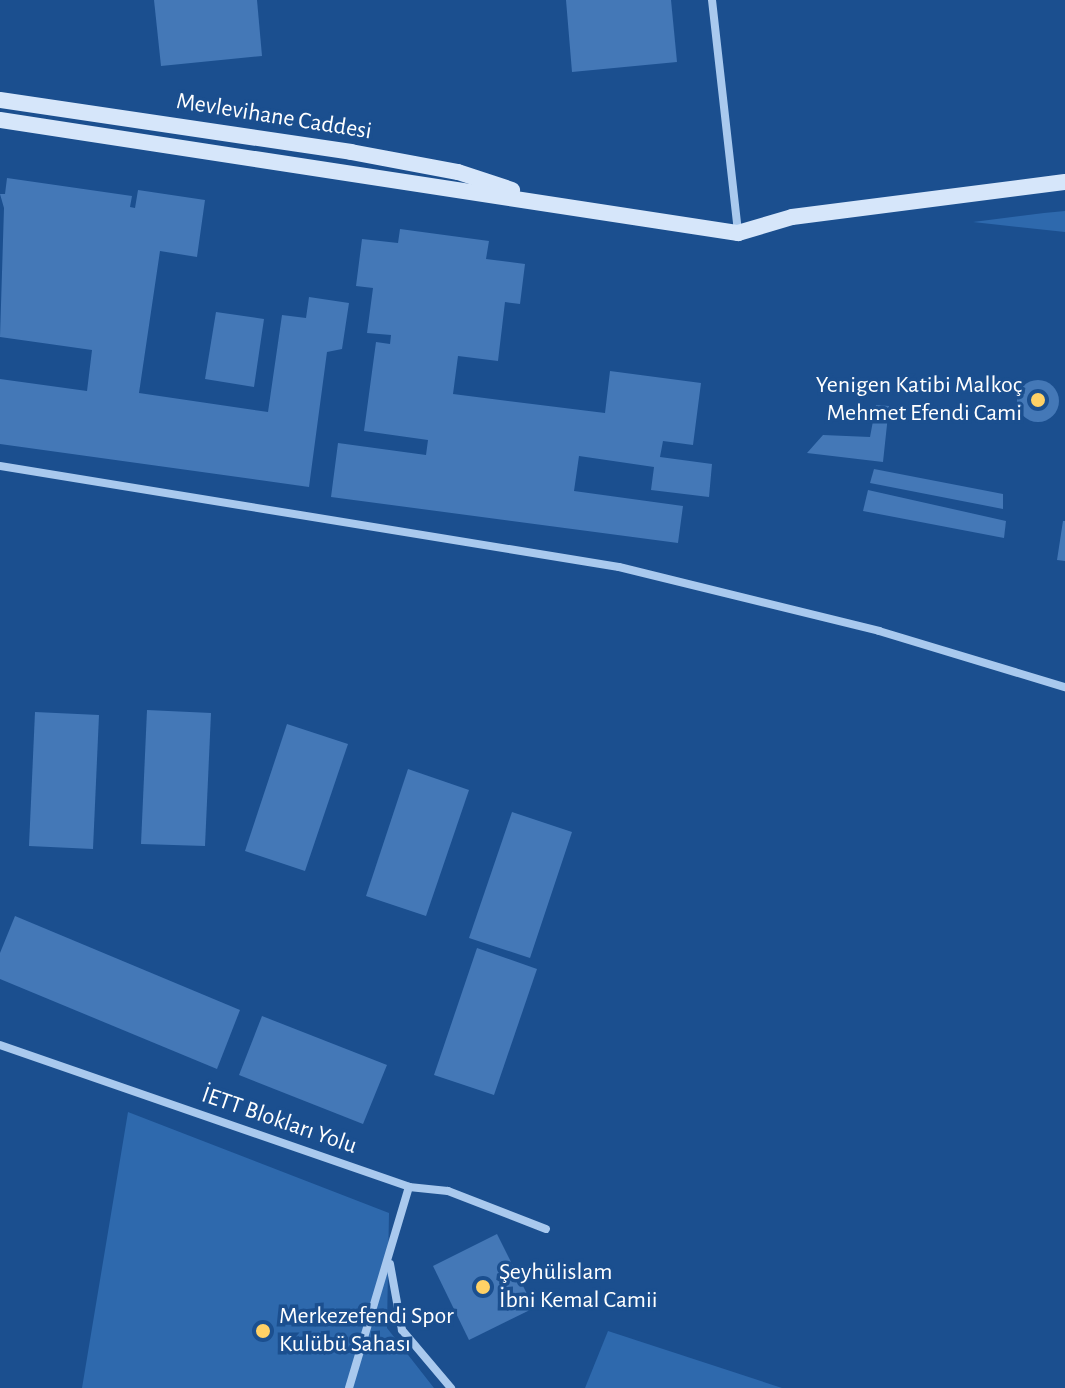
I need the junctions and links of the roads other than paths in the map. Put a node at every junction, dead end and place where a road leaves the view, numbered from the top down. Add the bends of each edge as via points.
1 (712, 0) edge
2 (0, 100) edge
3 (0, 120) edge
4 (1065, 182) edge
5 (537, 198) junction
6 (738, 233) junction
7 (0, 466) edge
8 (1065, 687) edge
9 (0, 1045) edge
10 (409, 1187) junction
11 (546, 1229) dead end
12 (389, 1259) junction
13 (349, 1388) edge
14 (451, 1388) edge

1 - 6 street
2 - 5 street, Mevlevihane Caddesi via 351,152 458,172
3 - 5 street, Mevlevihane Caddesi via 464,193
4 - 6 street via 792,217
5 - 6 street, Mevlevihane Caddesi
7 - 8 street via 619,567 879,631
9 - 10 street, İETT Blokları Yolu
10 - 11 street, İETT Blokları Yolu via 448,1191
10 - 12 street
12 - 13 street
12 - 14 street via 402,1330

